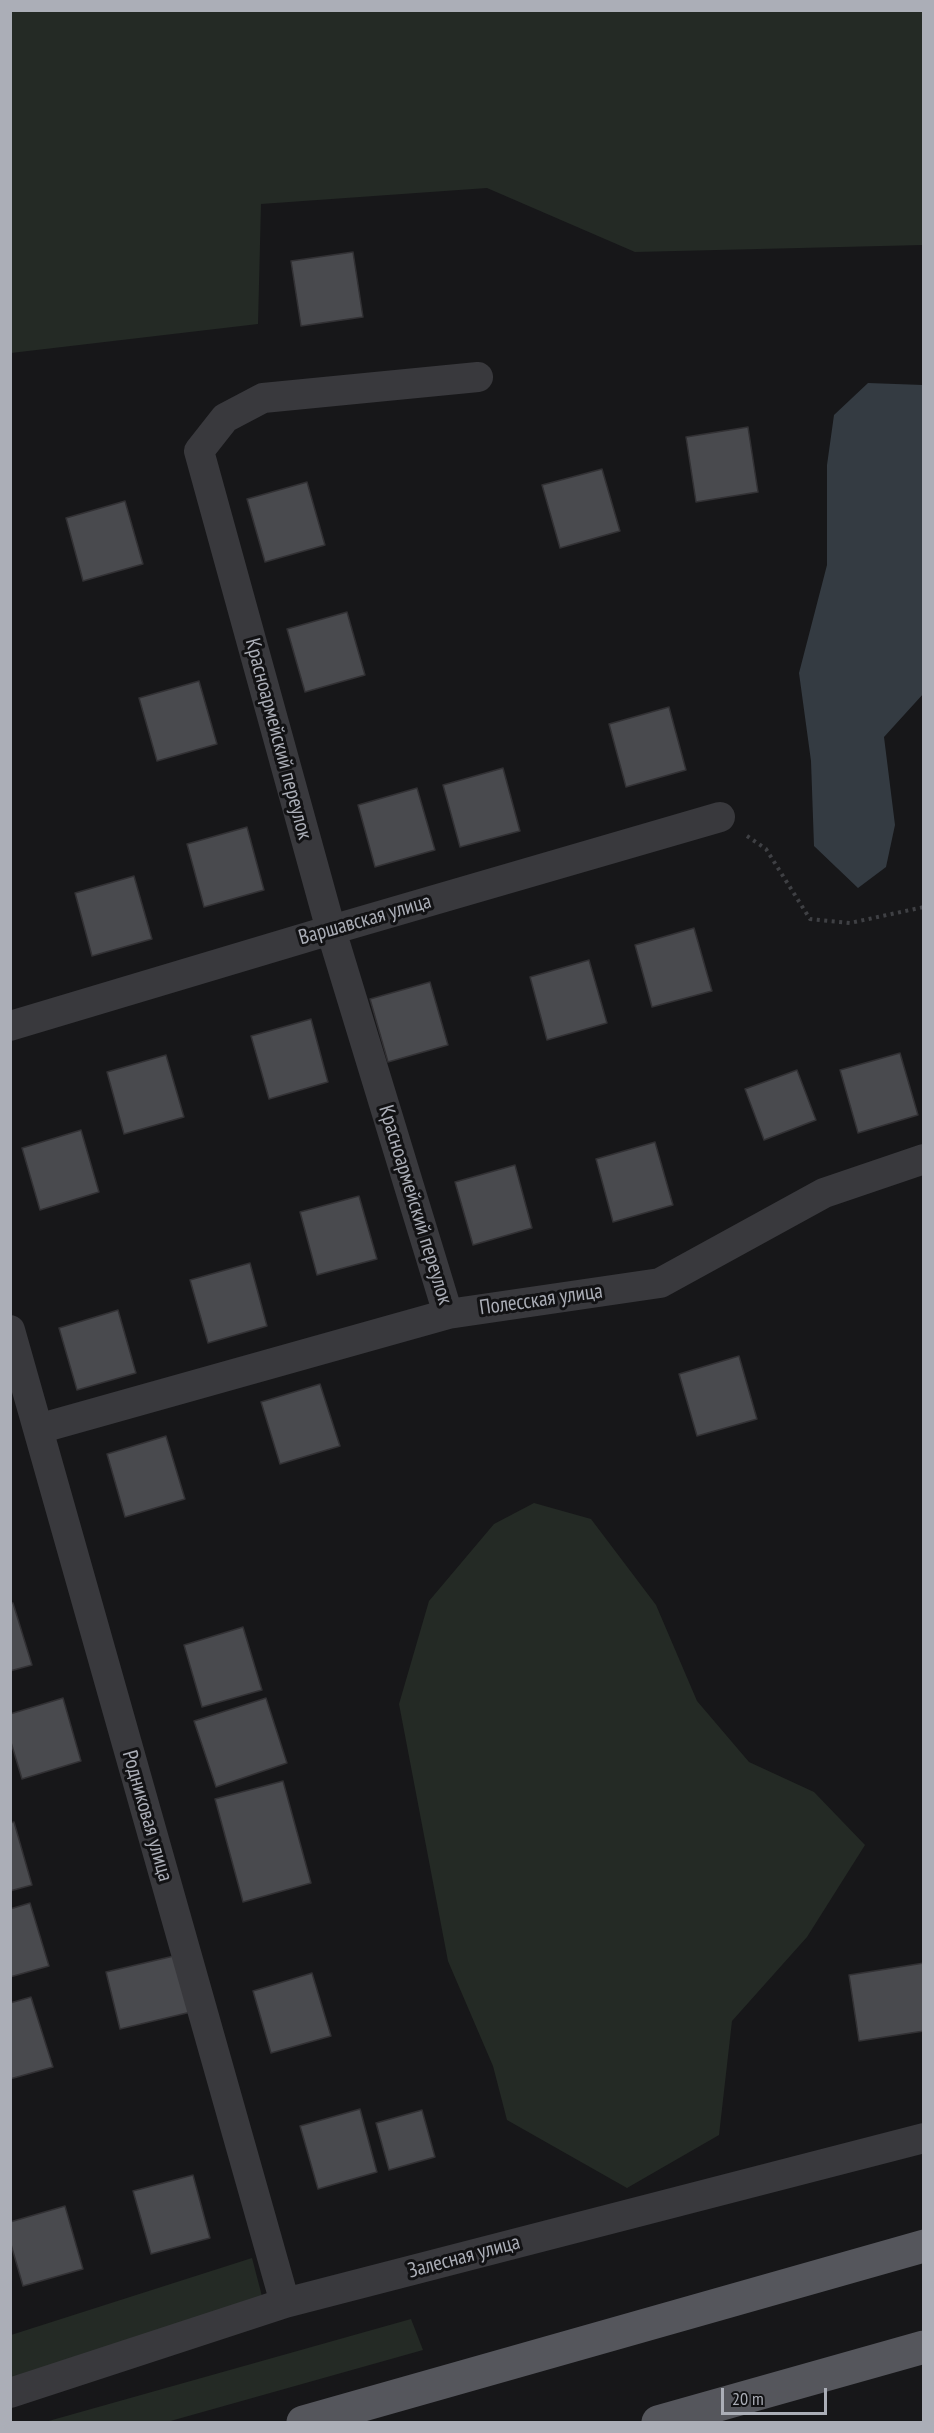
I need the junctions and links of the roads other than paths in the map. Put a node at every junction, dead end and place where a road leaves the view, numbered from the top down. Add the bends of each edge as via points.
1 (478, 377) dead end
2 (720, 817) road end
3 (331, 930) junction
4 (10, 1026) edge
5 (924, 1159) edge
6 (448, 1314) junction
7 (10, 1330) edge
8 (38, 1429) junction
9 (924, 2138) edge
10 (924, 2246) edge
11 (285, 2303) junction
12 (924, 2347) edge
13 (10, 2393) edge
14 (303, 2422) edge
15 (658, 2422) edge

1 - 3 street, Красноармейский переулок via 263,398 225,418 199,451
2 - 3 street, Варшавская улица
3 - 4 street, Варшавская улица
3 - 6 street, Красноармейский переулок
5 - 6 street, Полесская улица via 824,1193 660,1283
6 - 8 street, Полесская улица
7 - 8 street, Родниковая улица
8 - 11 street, Родниковая улица
9 - 11 street, Залесная улица
10 - 14 main road
11 - 13 street, Залесная улица
12 - 15 main road

